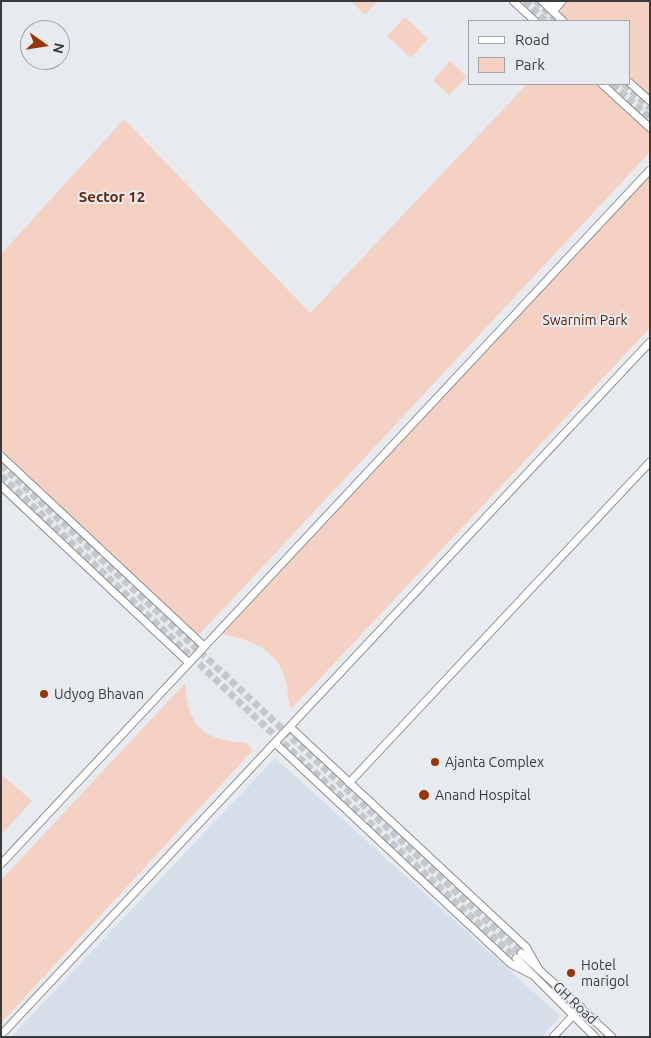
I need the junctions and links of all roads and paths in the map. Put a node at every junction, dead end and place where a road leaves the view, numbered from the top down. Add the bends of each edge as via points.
1 (513, 1) edge
2 (542, 1) edge
3 (555, 1) edge
4 (562, 1) edge
5 (551, 10) junction
6 (534, 20) edge
7 (562, 20) edge
8 (631, 84) edge
9 (603, 85) edge
10 (650, 101) edge
11 (650, 128) edge
12 (650, 170) edge
13 (650, 342) edge
14 (1, 456) edge
15 (650, 462) edge
16 (1, 486) edge
17 (204, 646) junction
18 (188, 662) junction
19 (290, 727) junction
20 (275, 743) junction
21 (350, 783) junction
22 (1, 864) edge
23 (538, 968) junction
24 (531, 974) junction
25 (581, 1007) junction
26 (573, 1015) junction
27 (1, 1035) edge
28 (553, 1037) edge
29 (596, 1037) edge
30 (612, 1037) edge

1 - 6 street
2 - 5 street
3 - 5 street
4 - 5 street
5 - 7 street
8 - 10 street
9 - 11 street
12 - 17 street
13 - 19 street
14 - 17 street
15 - 21 street
16 - 18 street
17 - 18 street
18 - 22 street
19 - 20 street
19 - 21 street
20 - 24 street via 511,964
20 - 27 street
21 - 23 street via 526,947
23 - 24 street, GH Road via 518,956
23 - 25 street, GH Road
24 - 26 street, GH Road
25 - 26 street
25 - 30 street, GH Road
26 - 28 street
26 - 29 street, GH Road

